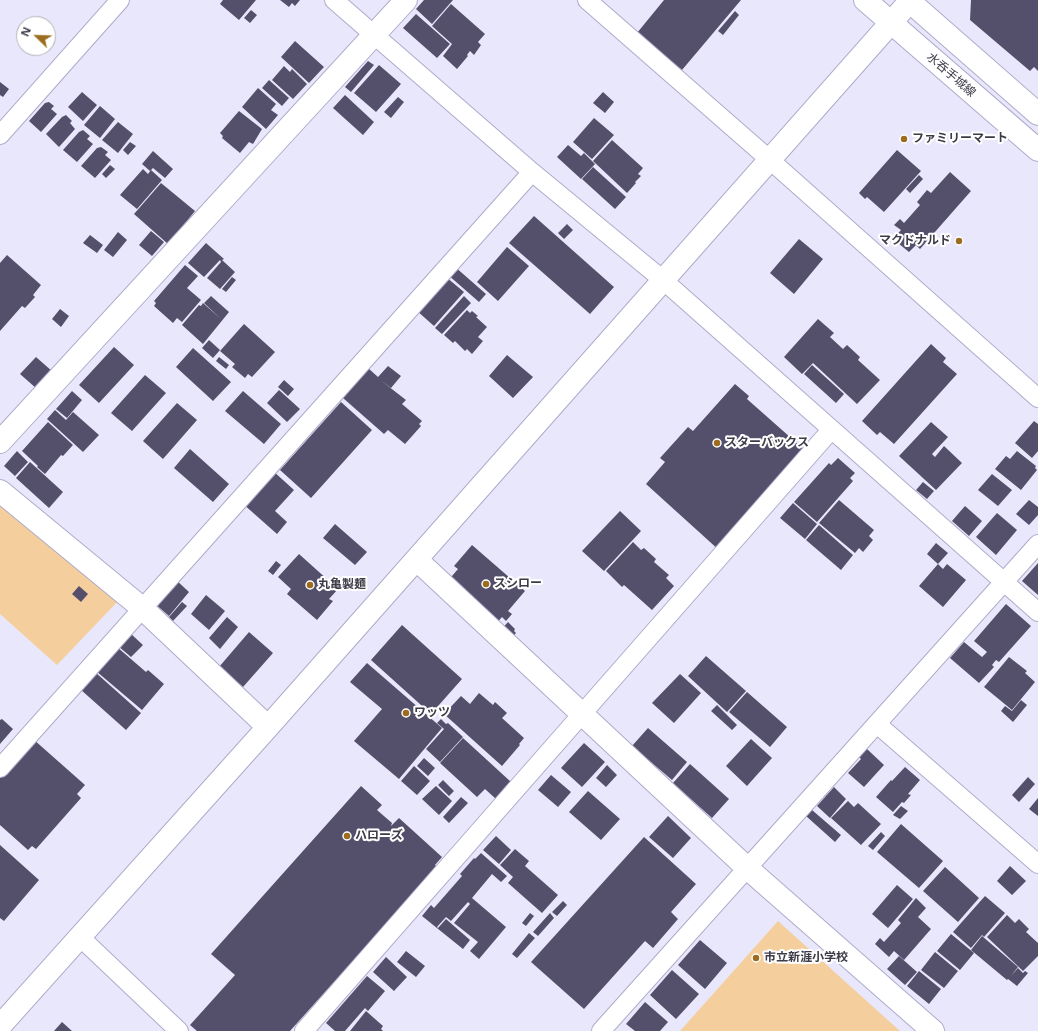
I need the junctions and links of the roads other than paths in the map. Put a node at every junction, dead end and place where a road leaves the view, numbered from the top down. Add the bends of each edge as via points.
1 (120, 0) edge
2 (334, 0) edge
3 (406, 0) edge
4 (587, 0) edge
5 (865, 0) edge
6 (910, 0) edge
7 (891, 24) junction
8 (374, 34) junction
9 (1038, 114) edge
10 (0, 135) edge
11 (1038, 150) edge
12 (770, 160) junction
13 (532, 172) junction
14 (663, 280) junction
15 (1038, 398) edge
16 (831, 430) junction
17 (0, 442) edge
18 (0, 490) edge
19 (1038, 544) edge
20 (416, 560) junction
21 (1004, 583) junction
22 (142, 608) junction
23 (1038, 612) edge
24 (581, 714) junction
25 (877, 724) junction
26 (268, 727) junction
27 (0, 768) edge
28 (1038, 864) edge
29 (746, 867) junction
30 (80, 938) junction
31 (0, 1026) edge
32 (179, 1031) edge
33 (304, 1031) edge
34 (601, 1031) edge
35 (934, 1031) edge

1 - 10 street
2 - 8 street
3 - 8 street
4 - 12 street
5 - 7 street, 水呑手城線
6 - 7 street
6 - 9 street
7 - 11 street, 水呑手城線
7 - 12 street
8 - 13 street
8 - 17 street
12 - 14 street
12 - 15 street
13 - 14 street
13 - 22 street
14 - 16 street
14 - 20 street
16 - 21 street
16 - 24 street
18 - 22 street
19 - 21 street
20 - 24 street
20 - 26 street
21 - 23 street
21 - 25 street
22 - 26 street
22 - 27 street
24 - 29 street
24 - 33 street
25 - 28 street
25 - 29 street
26 - 30 street
29 - 34 street
29 - 35 street
30 - 31 street
30 - 32 street

